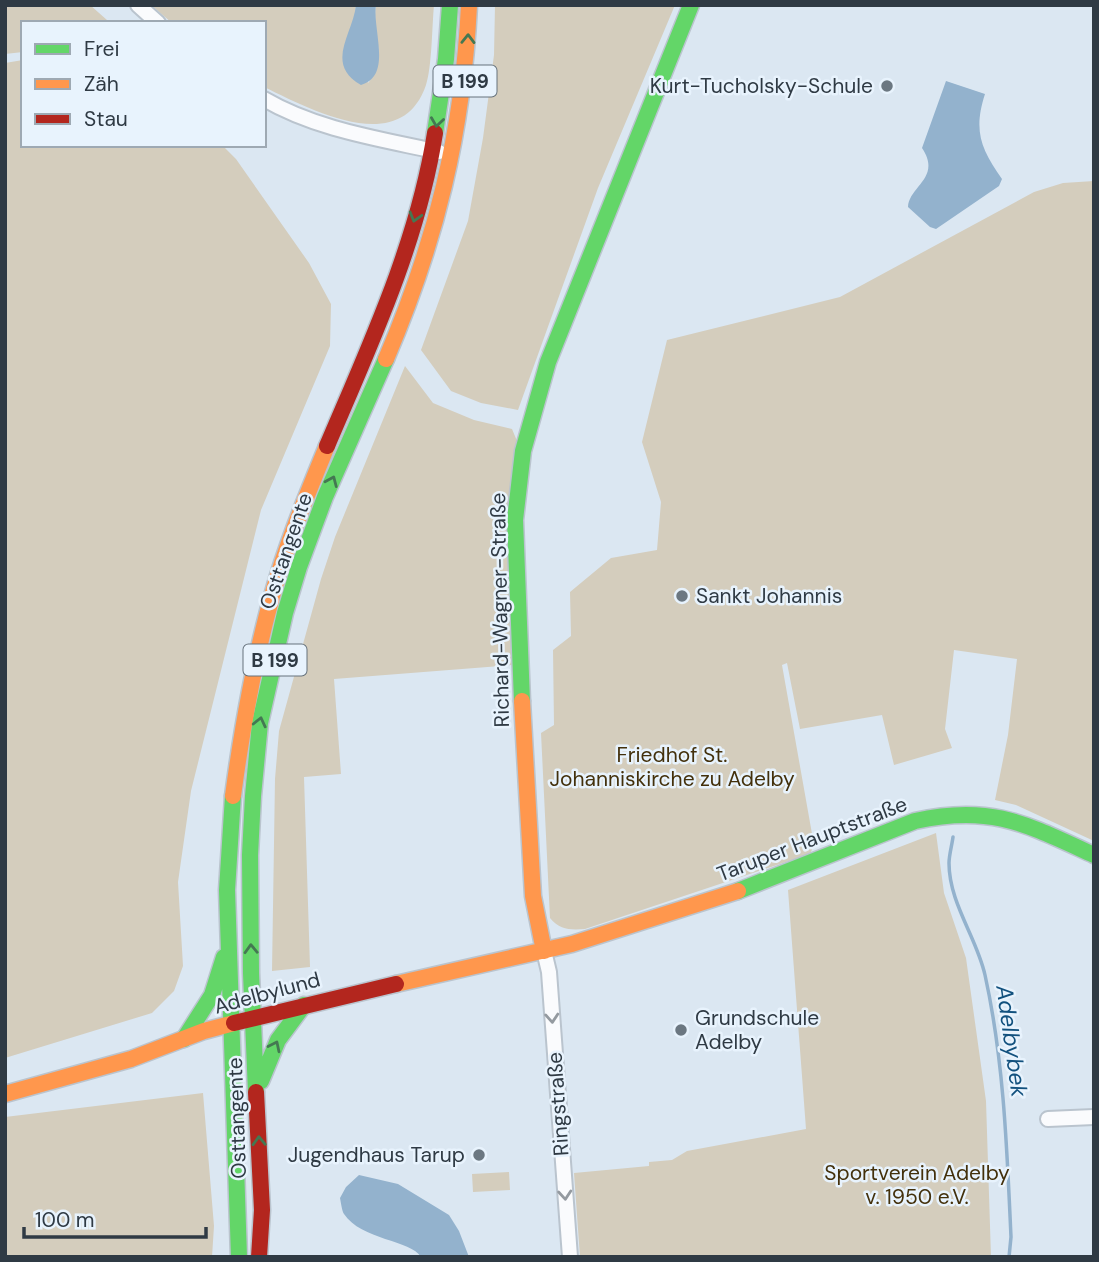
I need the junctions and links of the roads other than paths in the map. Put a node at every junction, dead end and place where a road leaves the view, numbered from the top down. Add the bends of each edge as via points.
1 (138, 5) edge
2 (450, 5) edge
3 (469, 5) edge
4 (691, 5) edge
5 (156, 21) edge
6 (266, 100) edge
7 (432, 150) junction
8 (454, 155) junction
9 (1094, 855) edge
10 (229, 937) junction
11 (544, 951) junction
12 (304, 1005) junction
13 (254, 1017) junction
14 (232, 1024) junction
15 (184, 1039) junction
16 (5, 1094) edge
17 (257, 1094) junction
18 (1094, 1117) edge
19 (1048, 1119) dead end
20 (239, 1257) edge
21 (259, 1257) edge
22 (570, 1257) edge

1 - 5 street
2 -> 7 main road, Osttangente / B 199
8 -> 3 main road, Osttangente / B 199 via 468,61
4 - 11 main road, Richard-Wagner-Straße via 548,362 523,451 515,520 524,761 533,896
6 - 7 street via 340,130
7 - 8 street
7 -> 10 main road, Osttangente / B 199 via 414,223 383,313 302,506 272,596 242,731 231,811
13 -> 8 main road, Osttangente / B 199 via 251,813 258,733 288,601 318,514 401,324 434,231
9 - 11 main road, Taruper Hauptstraße via 993,815 940,814 720,898
10 - 14 main road, Osttangente / B 199
10 - 15 main road via 212,995
11 - 12 main road, Adelbylund
11 -> 22 street, Ringstraße
12 - 13 main road, Adelbylund
17 -> 12 main road via 273,1047
13 - 14 main road, Adelbylund
13 - 17 main road, Osttangente / B 199
14 - 15 main road, Adelbylund
14 - 20 main road, Osttangente / B 199
15 - 16 main road, Adelbylund via 131,1059
21 -> 17 main road, Osttangente / B 199 via 262,1210
18 - 19 street

